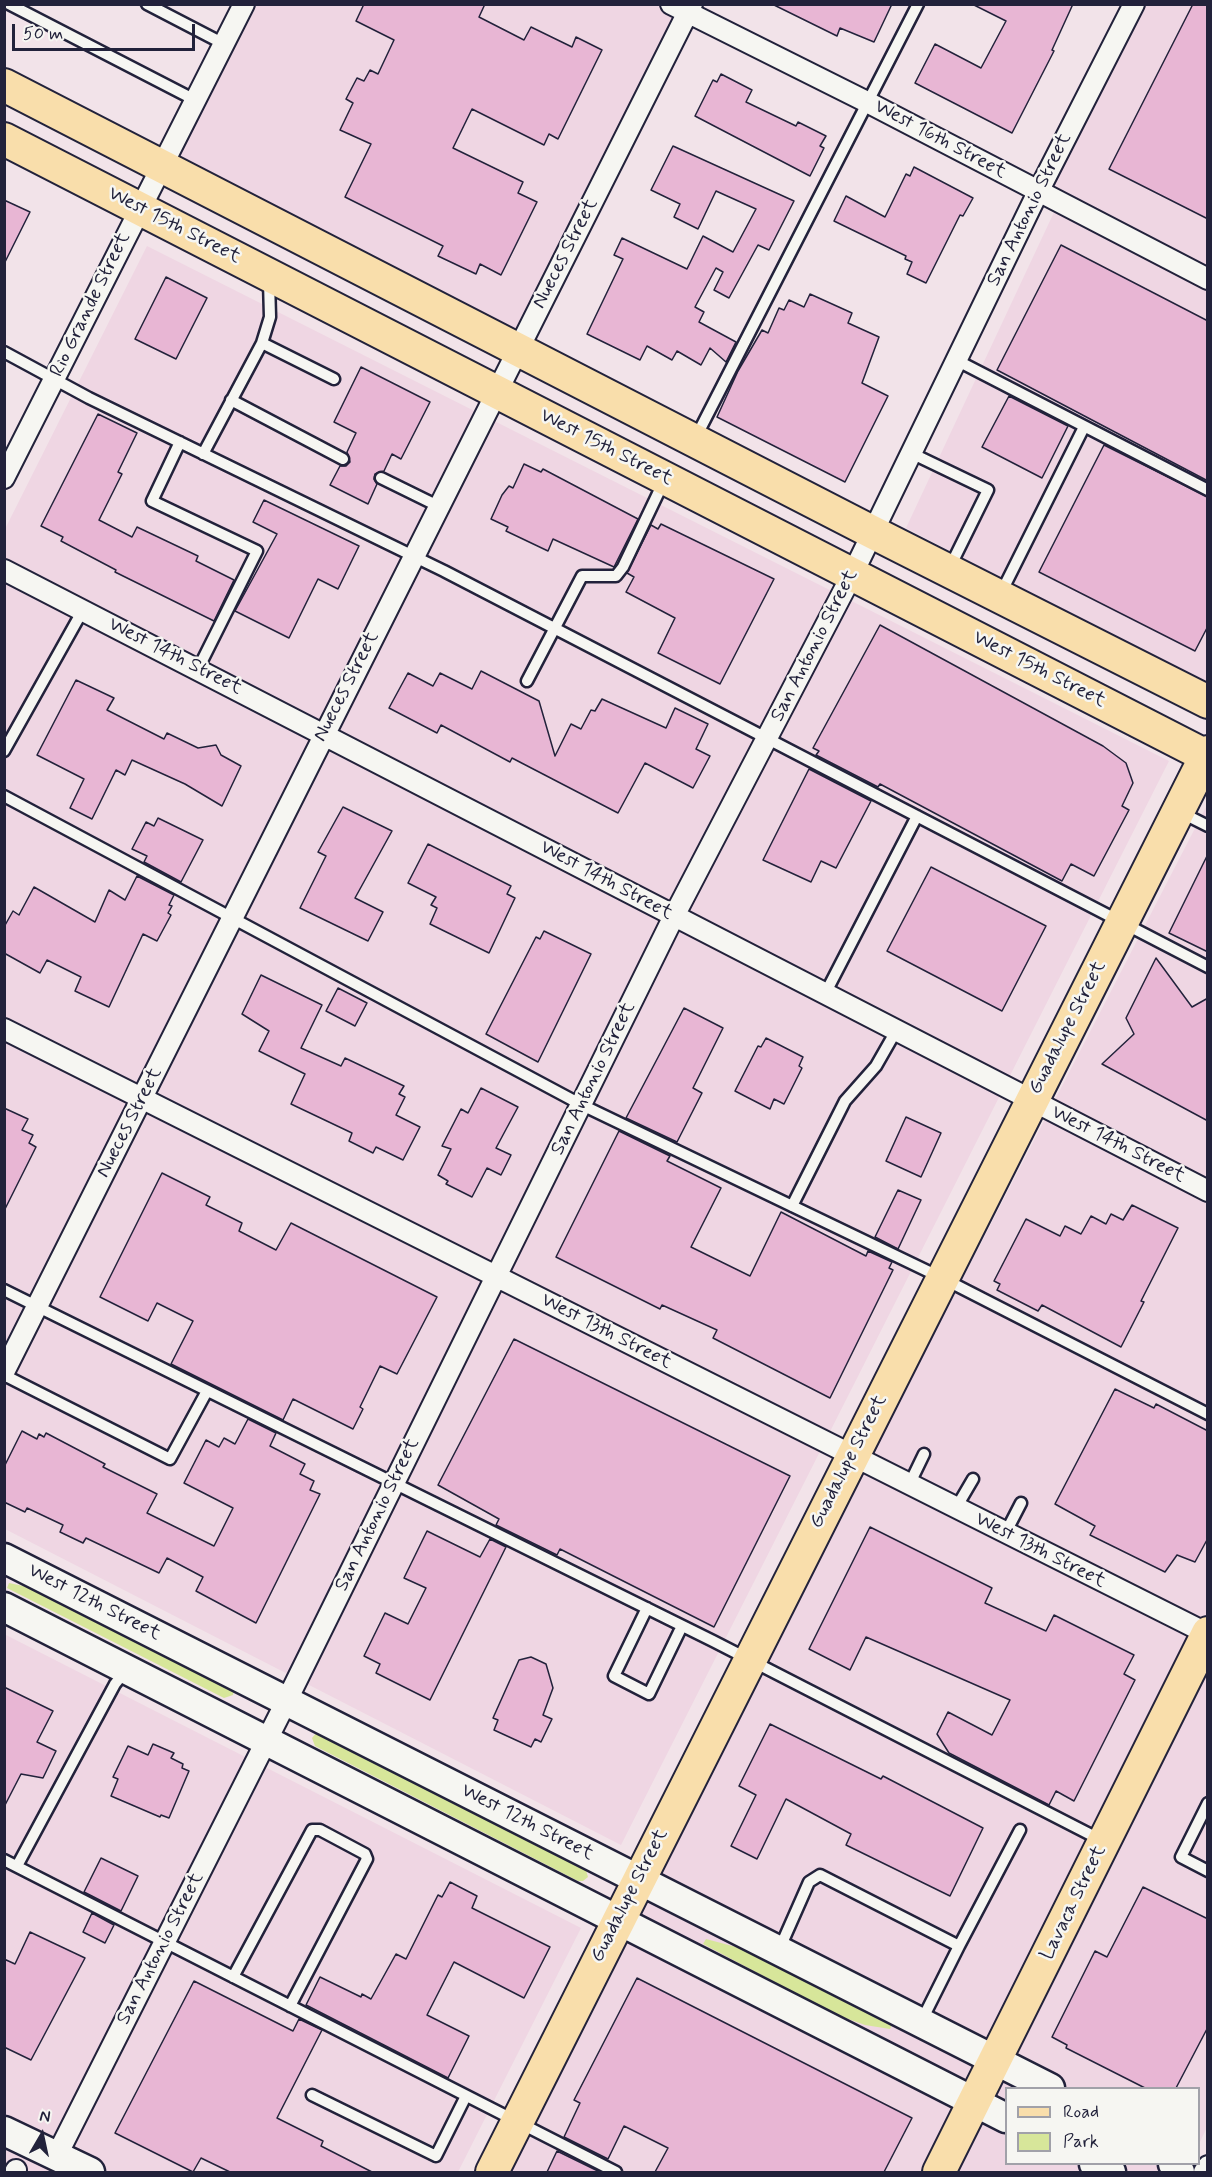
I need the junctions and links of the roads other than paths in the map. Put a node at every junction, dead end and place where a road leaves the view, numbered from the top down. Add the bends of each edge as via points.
1 (9, 4) edge
2 (147, 4) edge
3 (244, 4) edge
4 (918, 4) edge
5 (1134, 4) edge
6 (684, 7) edge
7 (224, 44) junction
8 (4, 85) edge
9 (195, 100) junction
10 (869, 103) junction
11 (4, 139) edge
12 (162, 165) junction
13 (1038, 192) junction
14 (139, 209) junction
15 (268, 275) junction
16 (1208, 279) edge
17 (262, 343) junction
18 (518, 349) junction
19 (4, 352) edge
20 (956, 360) junction
21 (54, 379) junction
22 (334, 379) dead end
23 (496, 391) junction
24 (231, 400) junction
25 (1083, 427) junction
26 (694, 439) junction
27 (180, 442) junction
28 (911, 453) junction
29 (203, 454) junction
30 (344, 459) dead end
31 (4, 478) edge
32 (381, 478) dead end
33 (666, 478) junction
34 (1208, 490) edge
35 (438, 506) junction
36 (872, 532) junction
37 (413, 555) junction
38 (4, 570) edge
39 (948, 571) junction
40 (853, 573) junction
41 (999, 596) junction
42 (82, 610) junction
43 (555, 628) junction
44 (198, 669) junction
45 (527, 681) dead end
46 (1208, 702) edge
47 (323, 733) junction
48 (769, 738) junction
49 (4, 751) edge
50 (1207, 755) edge
51 (4, 796) edge
52 (1178, 811) junction
53 (916, 816) junction
54 (1208, 826) edge
55 (674, 916) junction
56 (234, 919) junction
57 (1121, 924) junction
58 (1208, 967) edge
59 (825, 994) junction
60 (4, 1029) edge
61 (896, 1031) junction
62 (142, 1098) junction
63 (1031, 1101) junction
64 (582, 1105) junction
65 (1208, 1191) edge
66 (792, 1206) junction
67 (498, 1277) junction
68 (942, 1278) junction
69 (4, 1290) edge
70 (39, 1308) junction
71 (4, 1374) edge
72 (207, 1391) junction
73 (1208, 1414) edge
74 (924, 1454) dead end
75 (852, 1456) junction
76 (973, 1479) dead end
77 (394, 1482) junction
78 (909, 1485) junction
79 (1021, 1503) dead end
80 (956, 1509) junction
81 (1005, 1534) junction
82 (4, 1558) edge
83 (4, 1607) edge
84 (647, 1608) junction
85 (682, 1626) junction
86 (1207, 1634) edge
87 (749, 1660) junction
88 (126, 1669) junction
89 (286, 1702) junction
90 (267, 1740) junction
91 (1208, 1803) edge
92 (1020, 1830) dead end
93 (1105, 1842) junction
94 (4, 1860) edge
95 (17, 1866) junction
96 (1208, 1871) edge
97 (639, 1879) junction
98 (618, 1920) junction
99 (165, 1942) junction
100 (959, 1946) junction
101 (778, 1950) junction
102 (233, 1977) junction
103 (290, 2006) junction
104 (921, 2022) junction
105 (996, 2060) junction
106 (1048, 2087) edge
107 (312, 2095) dead end
108 (466, 2096) junction
109 (974, 2100) junction
110 (1005, 2117) edge
111 (516, 2121) junction
112 (4, 2131) edge
113 (57, 2155) junction
114 (1208, 2166) edge
115 (90, 2172) edge
116 (492, 2172) edge
117 (616, 2172) edge
118 (939, 2172) edge
119 (1204, 2172) edge

1 - 9 lane
2 - 7 lane
3 - 7 street, Rio Grande Street
4 - 10 lane
5 - 13 street, San Antonio Street
6 - 10 street, West 16th Street
6 - 18 street, Nueces Street
7 - 9 street, Rio Grande Street
8 - 12 main road
9 - 12 street, Rio Grande Street
10 - 13 street, West 16th Street
10 - 26 lane
11 - 14 main road, West 15th Street
12 - 14 street, Rio Grande Street
12 - 18 main road
13 - 16 street, West 16th Street
13 - 20 street, San Antonio Street
14 - 15 main road, West 15th Street
14 - 21 street, Rio Grande Street
15 - 17 lane via 270,317
15 - 23 main road, West 15th Street
17 - 22 lane
17 - 24 lane
18 - 23 street, Nueces Street
18 - 26 main road
19 - 21 lane
20 - 25 lane
20 - 28 street, San Antonio Street
21 - 27 lane
21 - 31 street, Rio Grande Street
23 - 33 main road, West 15th Street
23 - 35 street, Nueces Street
24 - 29 lane
24 - 30 lane
25 - 34 lane
25 - 41 lane
26 - 36 main road
27 - 29 lane
27 - 44 lane via 152,501 257,551
28 - 36 street, San Antonio Street
28 - 39 lane via 988,490
29 - 37 lane
32 - 35 lane
33 - 40 main road, West 15th Street
33 - 43 lane via 623,567 616,576 582,576
35 - 37 street, Nueces Street
36 - 39 main road
36 - 40 street, San Antonio Street
37 - 43 lane
37 - 47 street, Nueces Street
38 - 42 street, West 14th Street
39 - 41 main road
40 - 48 street, San Antonio Street
40 - 50 main road, West 15th Street
41 - 46 main road
42 - 44 street, West 14th Street
42 - 49 lane
43 - 45 lane
43 - 48 lane
44 - 47 street, West 14th Street
47 - 55 street, West 14th Street
47 - 56 street, Nueces Street
48 - 53 lane
48 - 55 street, San Antonio Street
50 - 52 main road, Guadalupe Street
51 - 56 lane
52 - 54 lane
52 - 57 main road, Guadalupe Street
53 - 57 lane
53 - 59 lane
55 - 59 street, West 14th Street
55 - 64 street, San Antonio Street
56 - 62 street, Nueces Street
56 - 64 lane
57 - 58 lane
57 - 63 main road, Guadalupe Street
59 - 61 street, West 14th Street
60 - 62 street, West 13th Street
61 - 63 street, West 14th Street
61 - 66 lane via 876,1066 845,1101
62 - 67 street, West 13th Street
62 - 70 street, Nueces Street
63 - 65 street, West 14th Street
63 - 68 main road, Guadalupe Street
64 - 66 lane
64 - 67 street, San Antonio Street
66 - 68 lane
67 - 75 street, West 13th Street
67 - 77 street, San Antonio Street
68 - 73 lane
68 - 75 main road, Guadalupe Street
69 - 70 lane
70 - 71 street, Nueces Street
70 - 72 lane
71 - 72 lane via 170,1459
72 - 77 lane
74 - 78 lane
75 - 78 street, West 13th Street
75 - 87 main road, Guadalupe Street
76 - 80 lane
77 - 84 lane
77 - 89 street, San Antonio Street
78 - 80 street, West 13th Street
79 - 81 lane
80 - 81 street, West 13th Street
81 - 86 street, West 13th Street
82 - 89 main road, West 12th Street
83 - 88 main road
84 - 85 lane
84 - 85 lane via 614,1676 649,1694
85 - 87 lane
86 - 93 main road, Lavaca Street
87 - 93 lane
87 - 97 main road, Guadalupe Street
88 - 90 main road
88 - 95 lane
89 - 90 street, San Antonio Street
89 - 97 main road, West 12th Street
90 - 98 main road
90 - 99 street, San Antonio Street
91 - 96 lane via 1181,1857
92 - 100 lane
93 - 105 main road, Lavaca Street
94 - 95 lane
95 - 99 lane
97 - 98 main road, Guadalupe Street
97 - 101 main road, West 12th Street
98 - 109 main road
98 - 111 main road, Guadalupe Street
99 - 102 lane
99 - 113 street, San Antonio Street
100 - 101 lane via 820,1875 809,1882
100 - 104 lane
101 - 104 main road, West 12th Street
102 - 103 lane
102 - 103 lane via 312,1830 320,1830 365,1854 367,1859
103 - 108 lane
104 - 105 main road, West 12th Street
105 - 106 main road, West 12th Street
105 - 109 main road, Lavaca Street
107 - 108 lane via 436,2156
108 - 111 lane
109 - 110 main road
109 - 118 main road, Lavaca Street
111 - 116 main road, Guadalupe Street
111 - 117 lane
112 - 113 main road
113 - 115 main road
114 - 119 street

